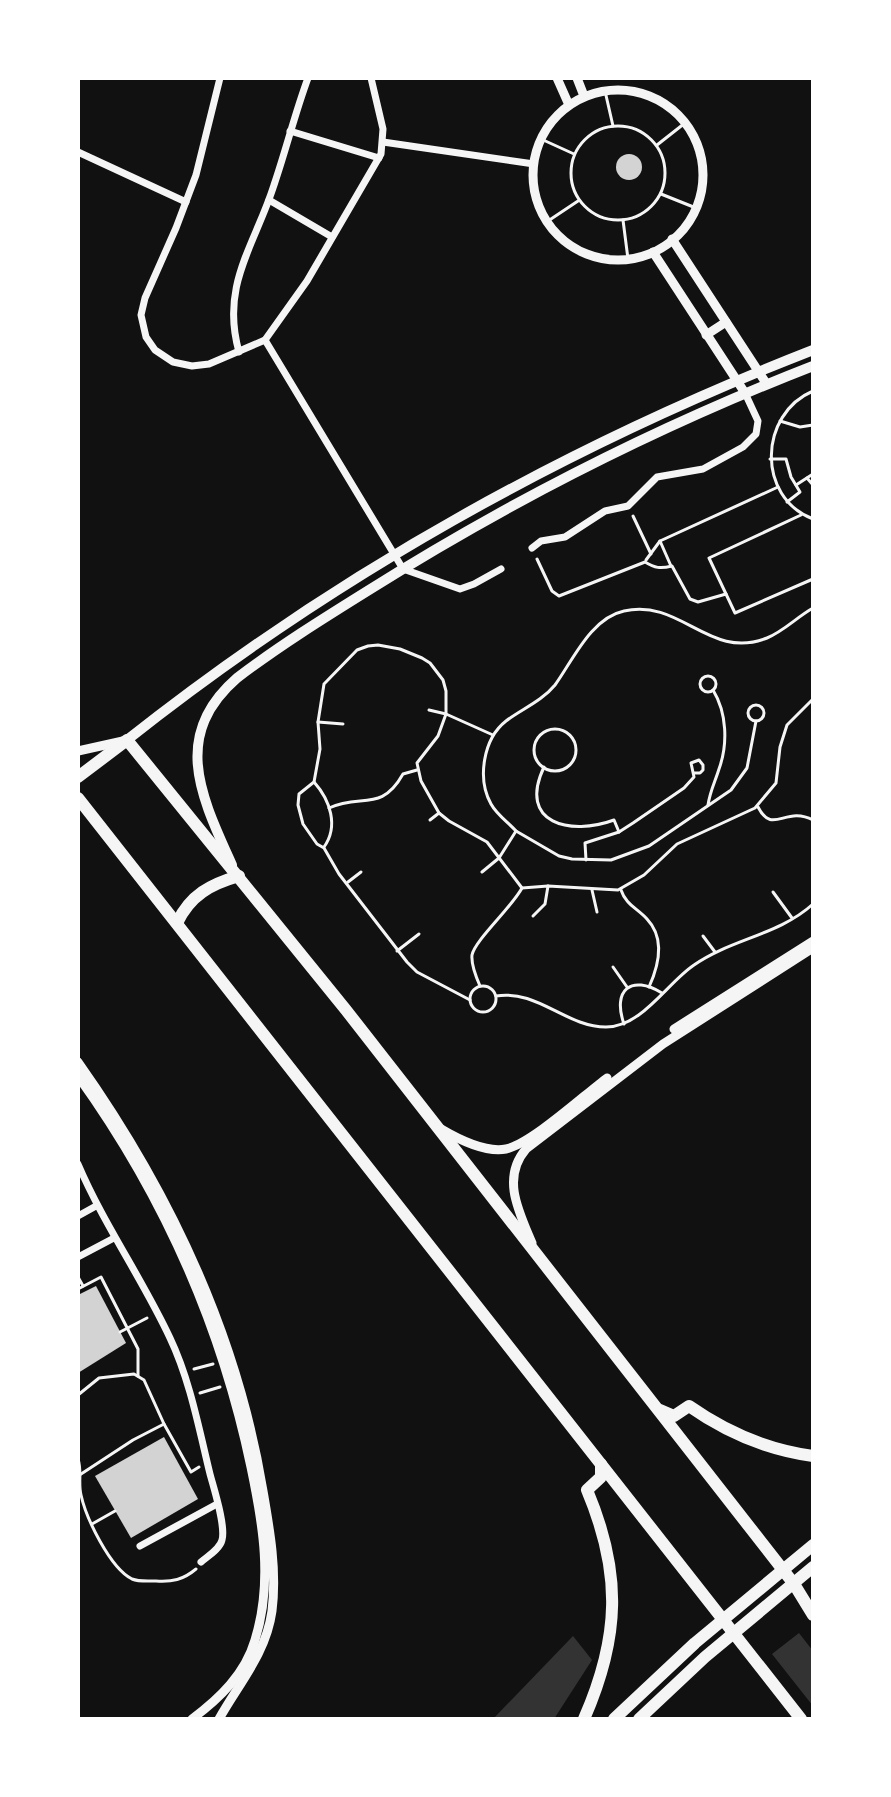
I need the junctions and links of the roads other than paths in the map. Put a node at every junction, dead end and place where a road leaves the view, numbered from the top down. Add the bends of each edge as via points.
1 (220, 78) edge
2 (308, 78) edge
3 (371, 78) edge
4 (557, 78) edge
5 (577, 78) edge
6 (584, 96) junction
7 (569, 105) junction
8 (290, 131) junction
9 (383, 142) junction
10 (78, 152) edge
11 (379, 158) junction
12 (534, 164) junction
13 (269, 200) junction
14 (186, 202) junction
15 (332, 237) junction
16 (672, 239) junction
17 (653, 252) junction
18 (726, 322) junction
19 (706, 335) junction
20 (265, 340) junction
21 (813, 350) edge
22 (239, 352) junction
23 (813, 366) edge
24 (758, 371) junction
25 (736, 380) junction
26 (766, 383) junction
27 (745, 393) junction
28 (532, 548) road end
29 (394, 555) junction
30 (403, 569) junction
31 (501, 569) dead end
32 (127, 740) junction
33 (78, 751) edge
34 (78, 777) edge
35 (78, 798) edge
36 (237, 874) junction
37 (177, 923) junction
38 (813, 941) edge
39 (813, 948) edge
40 (78, 1062) edge
41 (78, 1076) edge
42 (434, 1124) junction
43 (78, 1164) edge
44 (96, 1206) junction
45 (78, 1216) edge
46 (114, 1238) junction
47 (78, 1257) edge
48 (538, 1257) junction
49 (655, 1406) junction
50 (813, 1456) edge
51 (601, 1464) junction
52 (217, 1504) junction
53 (813, 1545) edge
54 (140, 1546) dead end
55 (201, 1562) road end
56 (813, 1567) edge
57 (782, 1570) junction
58 (794, 1584) junction
59 (813, 1615) edge
60 (722, 1619) junction
61 (734, 1633) junction
62 (192, 1719) edge
63 (219, 1719) edge
64 (584, 1719) edge
65 (614, 1719) edge
66 (639, 1719) edge
67 (801, 1719) edge

1 - 14 street
2 - 8 street
3 - 9 street
4 - 7 street
5 - 6 street
6 - 7 street
6 - 16 street via 616,89 643,93 685,123 700,152 703,180 696,208
7 - 12 street via 545,129
8 - 11 street
8 - 13 street
9 - 11 street
9 - 12 street
10 - 14 street
11 - 15 street
12 - 17 street via 540,210 556,233 578,250 605,259
13 - 15 street
13 - 22 street via 235,289 232,323
14 - 22 street via 145,298 144,332 164,356 184,365 209,364
15 - 20 street
16 - 17 street
16 - 18 street
17 - 19 street
18 - 19 street
18 - 24 street
19 - 25 street
20 - 22 street
20 - 29 street
21 - 24 main road
23 - 26 main road
24 - 25 main road
24 - 26 street
25 - 27 street
25 - 29 main road via 533,477
26 - 27 main road
27 - 28 street via 758,421 756,434 743,447 703,469 657,477 628,506 605,511 565,537
27 - 30 main road via 576,473
29 - 30 street
29 - 32 main road via 245,652
30 - 31 street via 460,589
30 - 36 main road via 254,665 219,697 197,753 199,784
32 - 33 street
32 - 34 main road
32 - 36 main road
35 - 37 main road
36 - 37 main road via 201,892
36 - 42 main road
37 - 51 main road
38 - 42 street via 701,1011 516,1145 499,1150 476,1145
39 - 48 street via 663,1044 526,1149 515,1167 513,1184
40 - 63 street via 129,1137 194,1260 228,1348 253,1437 270,1529 272,1612 259,1655
41 - 62 street via 167,1220 196,1283 231,1384 254,1483 266,1589 255,1642 221,1696
42 - 48 main road
43 - 44 street
44 - 45 street
44 - 46 street
46 - 47 street
46 - 52 street via 172,1343
48 - 49 main road
49 - 50 main road via 672,1416 689,1406 765,1446
49 - 57 main road
51 - 60 main road
51 - 64 main road via 601,1477 587,1490 609,1555 613,1611 605,1658
52 - 54 street
52 - 55 street via 222,1541
53 - 57 main road
56 - 58 main road
57 - 58 main road
57 - 60 main road
58 - 59 main road
58 - 61 main road
60 - 61 main road
60 - 65 main road
61 - 66 main road
61 - 67 main road

